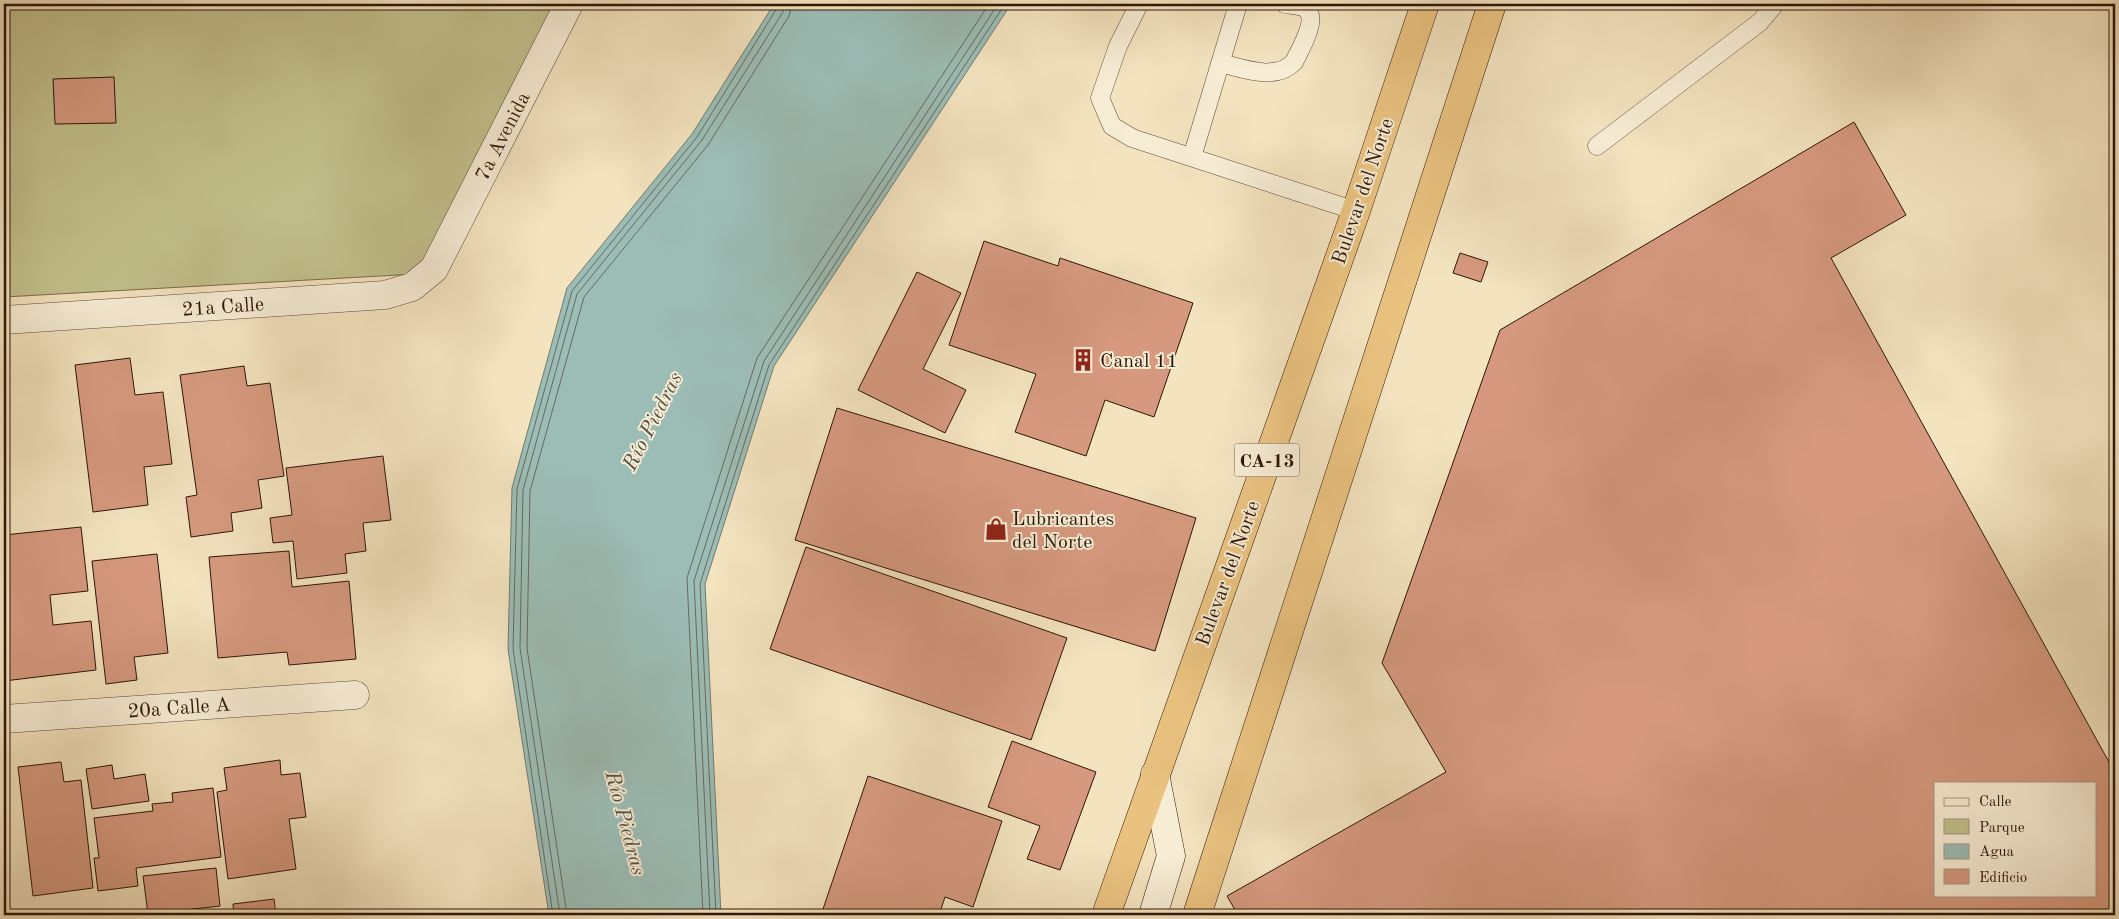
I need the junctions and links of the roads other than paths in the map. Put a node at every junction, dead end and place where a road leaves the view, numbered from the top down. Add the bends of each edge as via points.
1 (569, 4) edge
2 (1139, 4) edge
3 (1238, 4) edge
4 (1285, 4) edge
5 (1425, 4) edge
6 (1492, 4) edge
7 (1775, 4) edge
8 (1220, 63) junction
9 (1597, 146) dead end
10 (1192, 157) junction
11 (1356, 211) junction
12 (434, 269) joint
13 (4, 320) edge
14 (355, 695) dead end
15 (4, 718) edge
16 (1155, 774) junction
17 (1200, 911) edge
18 (1106, 915) edge
19 (1153, 915) edge

1 - 12 street, 7a Avenida
2 - 10 lane via 1118,46 1100,98 1112,126 1132,138
3 - 8 lane
4 - 8 lane via 1305,8 1311,24 1289,67 1264,74
5 - 11 highway, Bulevar del Norte / CA-13
6 - 17 highway
7 - 9 lane via 1760,22
8 - 10 lane
10 - 11 lane
11 - 16 highway, Bulevar del Norte / CA-13
12 - 13 street, 21a Calle via 412,287 385,296
14 - 15 street, 20a Calle A
16 - 18 highway, Bulevar del Norte / CA-13
16 - 19 street via 1171,856

